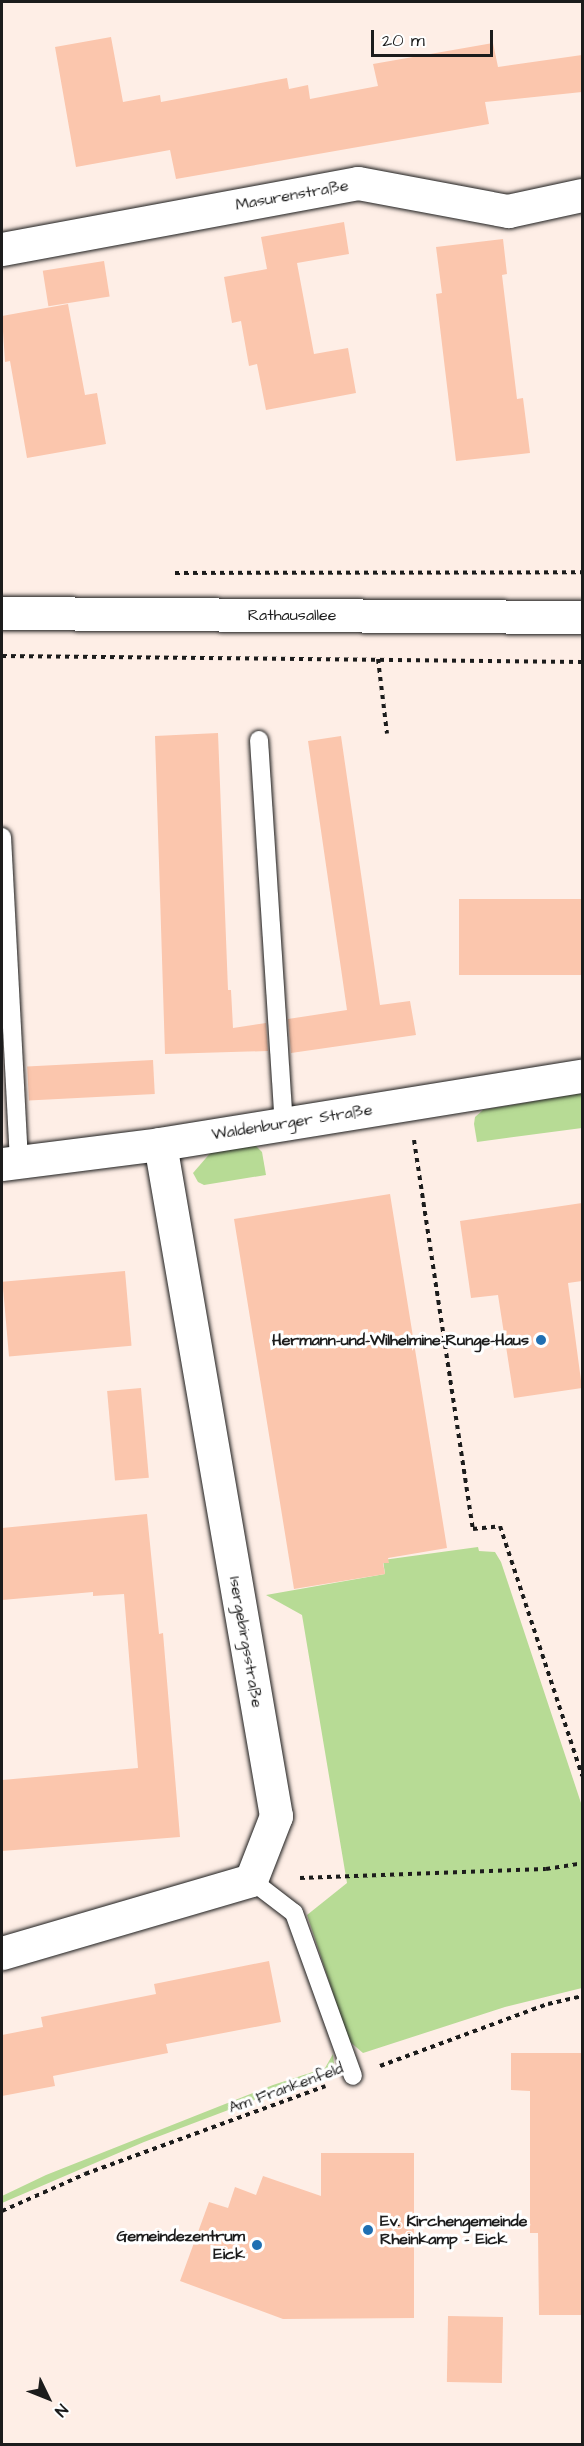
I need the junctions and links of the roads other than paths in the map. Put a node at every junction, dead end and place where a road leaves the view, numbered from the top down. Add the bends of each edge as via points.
1 (582, 195) edge
2 (2, 249) edge
3 (2, 613) edge
4 (582, 617) edge
5 (259, 740) dead end
6 (2, 837) edge
7 (582, 1076) edge
8 (284, 1124) junction
9 (160, 1144) junction
10 (10, 1163) edge
11 (251, 1880) junction
12 (2, 1953) edge
13 (353, 2076) road end

1 - 2 street, Masurenstraße via 508,212 358,183
3 - 4 street, Rathausallee
5 - 8 lane
6 - 10 lane
7 - 8 street, Waldenburger Straße
8 - 9 street, Waldenburger Straße
9 - 10 street, Waldenburger Straße
9 - 11 street, Isergebirgsstraße via 276,1816
11 - 12 street
11 - 13 lane via 294,1913

